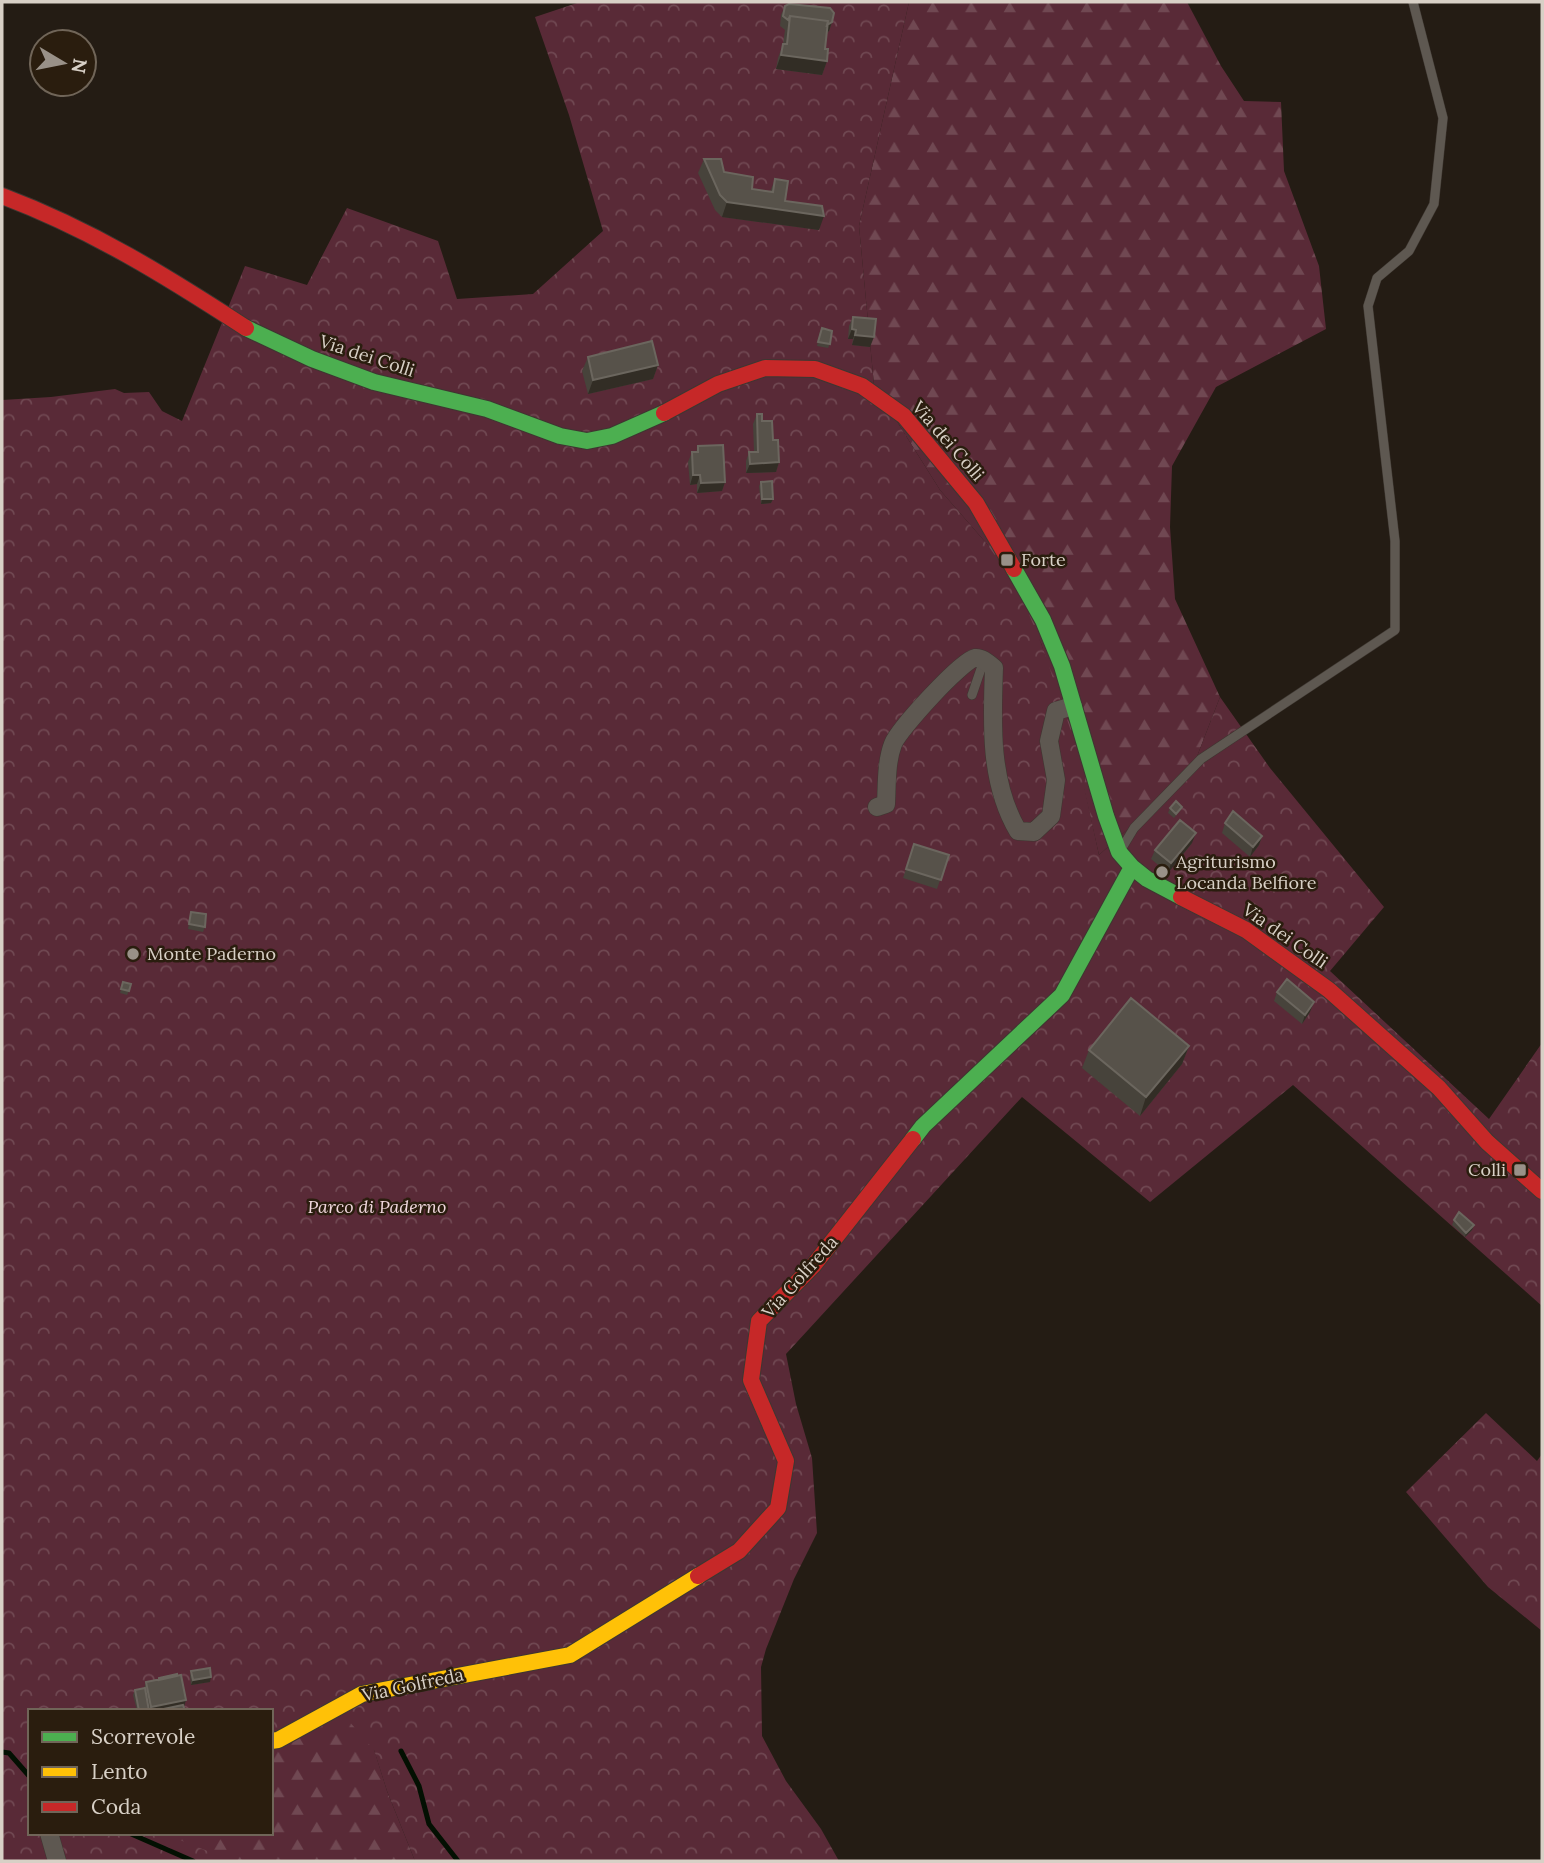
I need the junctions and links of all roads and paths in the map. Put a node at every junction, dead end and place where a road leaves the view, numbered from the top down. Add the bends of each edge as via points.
1 (1413, 2) edge
2 (2, 196) edge
3 (984, 660) junction
4 (972, 695) dead end
5 (1073, 706) junction
6 (877, 807) dead end
7 (1119, 852) junction
8 (1132, 867) junction
9 (1542, 1191) edge
10 (273, 1741) edge
11 (50, 1835) edge
12 (57, 1861) edge

1 - 7 lane via 1443,118 1434,204 1409,251 1377,278 1368,306 1395,541 1395,629 1201,759 1134,828
2 - 5 main road, Via dei Colli via 104,241 250,330 312,359 374,382 487,409 561,436 587,441 612,436 718,384 765,368 816,369 862,386 904,416 976,503 1043,620
3 - 4 lane
3 - 5 street via 994,668 991,733 1007,811 1018,831 1034,832 1051,816 1056,780 1049,741 1056,711
3 - 6 street via 975,658 960,667 907,725 894,743 886,804
5 - 7 main road, Via dei Colli
7 - 8 main road, Via dei Colli
8 - 9 main road, Via dei Colli via 1246,930 1301,968 1439,1088 1487,1142
8 - 10 main road, Via Golfreda via 1062,995 923,1126 813,1266 759,1321 751,1380 786,1461 778,1508 739,1551 570,1654 362,1694
11 - 12 street

